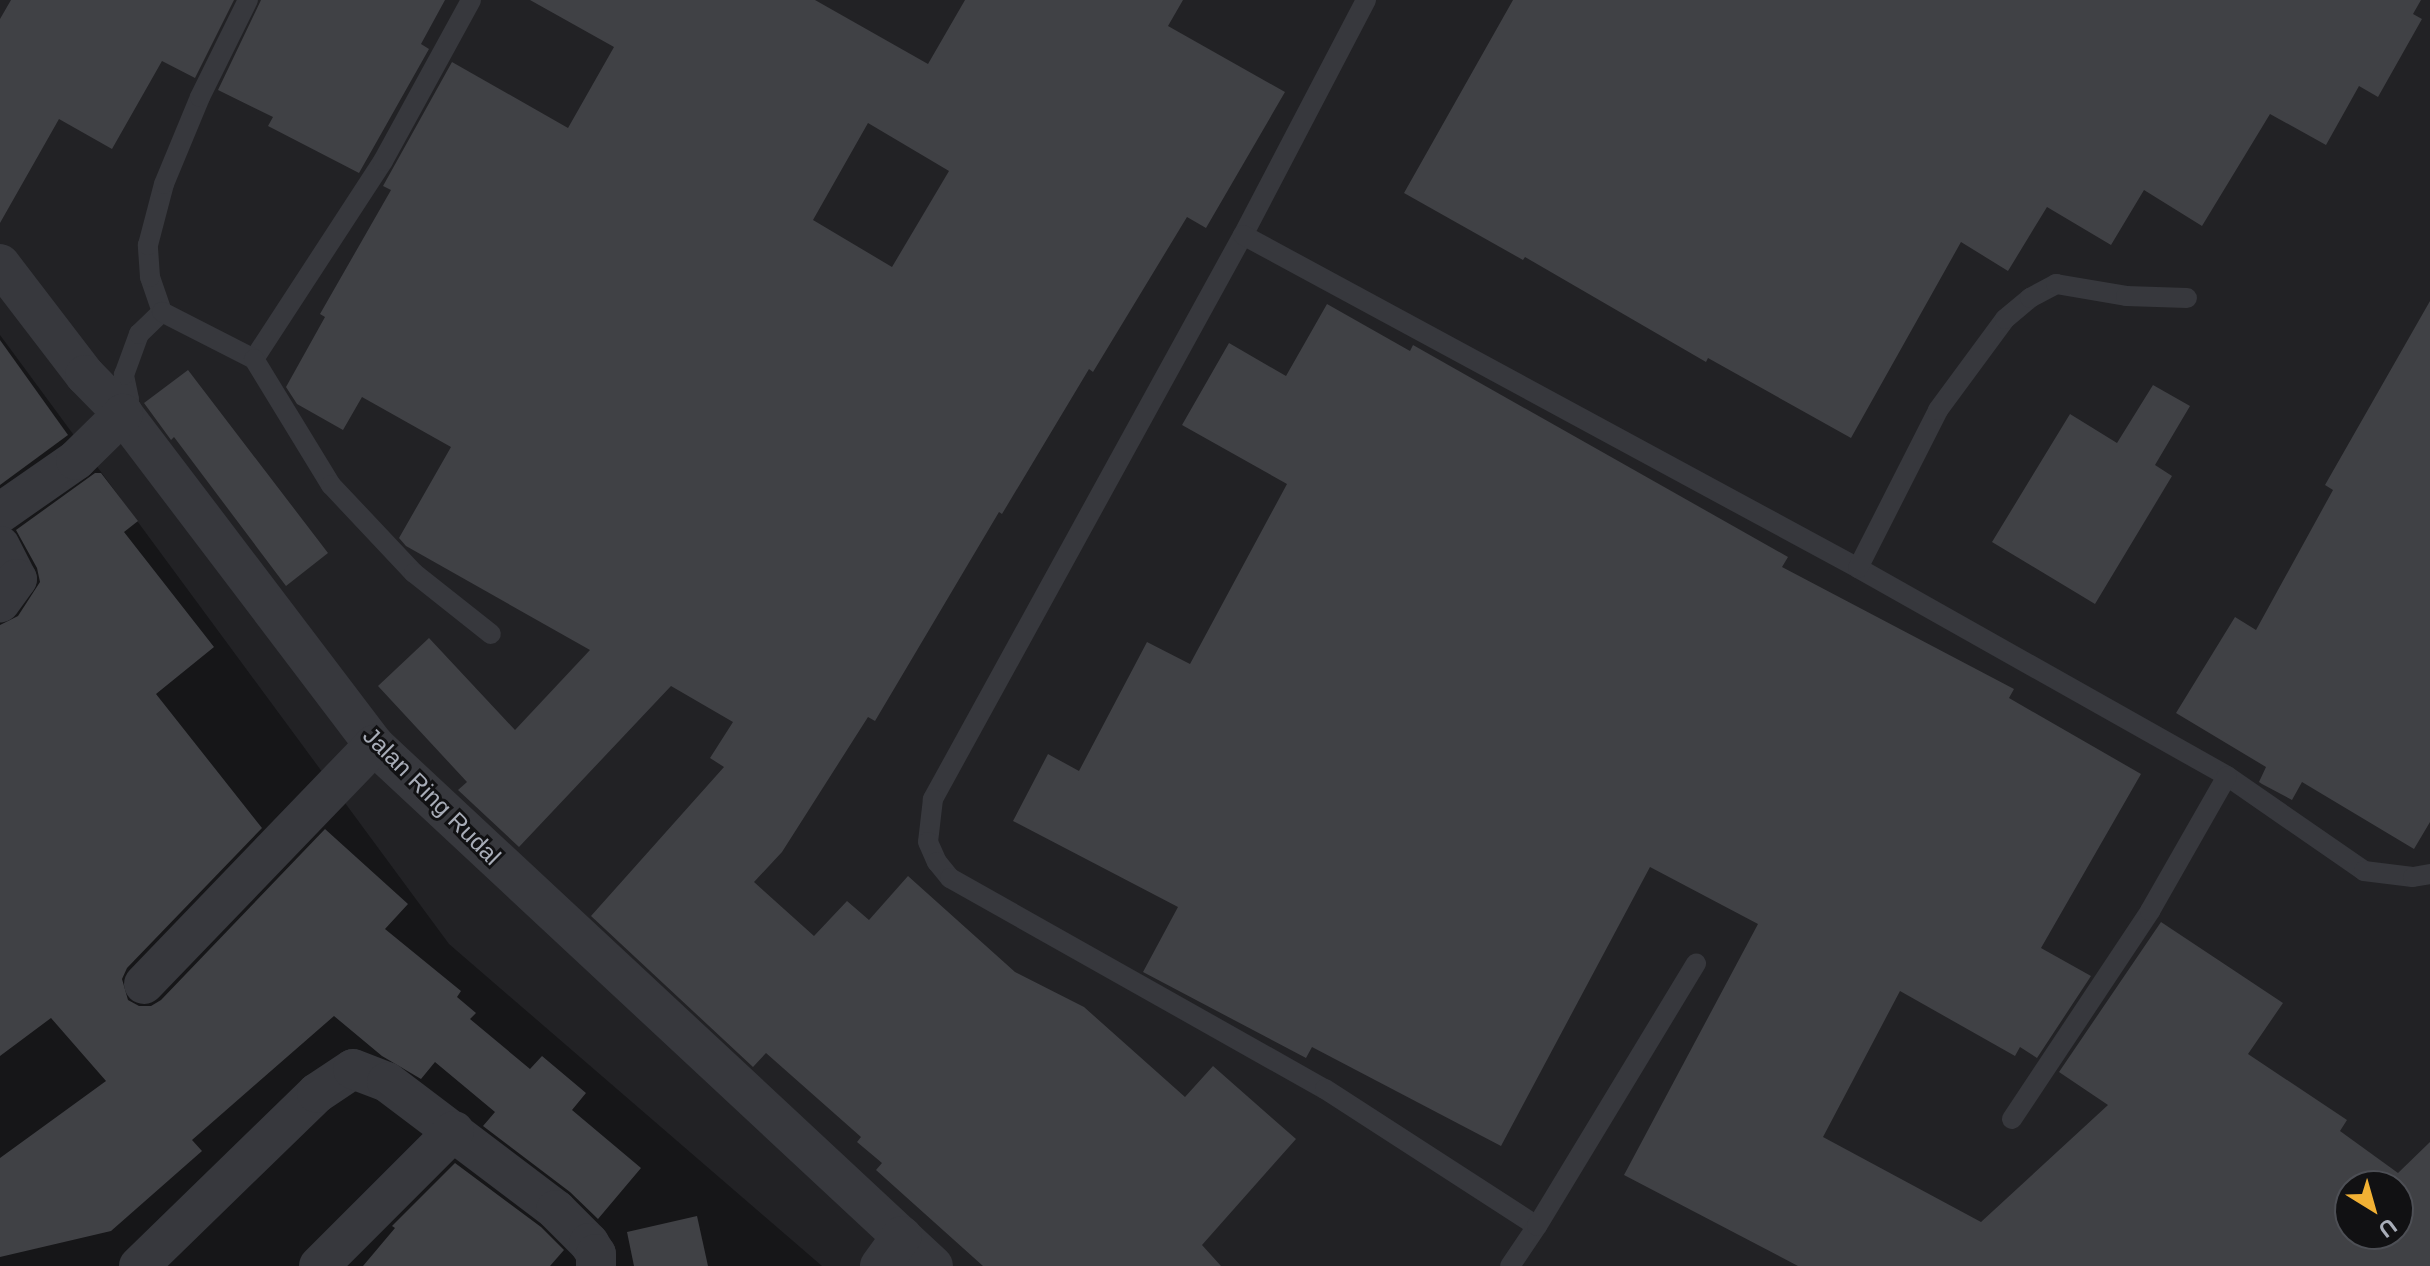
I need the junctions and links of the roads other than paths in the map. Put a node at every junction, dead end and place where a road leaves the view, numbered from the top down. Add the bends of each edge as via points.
1 (248, 0) edge
2 (471, 0) edge
3 (1366, 0) edge
4 (1243, 235) junction
5 (0, 264) edge
6 (2187, 298) dead end
7 (162, 312) junction
8 (254, 359) junction
9 (123, 414) junction
10 (0, 513) edge
11 (0, 546) edge
12 (1858, 568) junction
13 (0, 602) edge
14 (491, 634) dead end
15 (374, 745) junction
16 (2227, 776) junction
17 (2430, 874) edge
18 (1696, 963) dead end
19 (144, 984) dead end
20 (2012, 1119) dead end
21 (454, 1131) junction
22 (1537, 1226) junction
23 (891, 1251) edge
24 (139, 1266) edge
25 (319, 1266) edge
26 (596, 1266) edge
27 (933, 1266) edge
28 (1510, 1266) edge

1 - 7 lane via 164,184 148,245 150,277
2 - 8 lane via 383,161
3 - 4 lane
4 - 12 lane
4 - 22 lane via 933,799 928,842 950,878 1325,1089
5 - 9 street, Jalan Ring Rudal via 85,375
6 - 12 lane via 2126,296 2056,284 2030,298 2005,319 1938,410
7 - 8 lane
7 - 9 lane via 139,334 124,375 129,399
8 - 14 lane via 331,485 414,573
9 - 10 street via 76,460
9 - 15 street, Jalan Ring Rudal
11 - 13 street via 17,579
12 - 16 lane
15 - 19 street
15 - 23 street, Jalan Ring Rudal
16 - 17 lane via 2364,871
16 - 20 lane via 2150,911
18 - 22 lane
21 - 24 street via 387,1082 353,1069 317,1093
21 - 25 street
21 - 26 street via 556,1210 589,1243
22 - 28 lane
23 - 27 street, Jalan Ring Rudal

